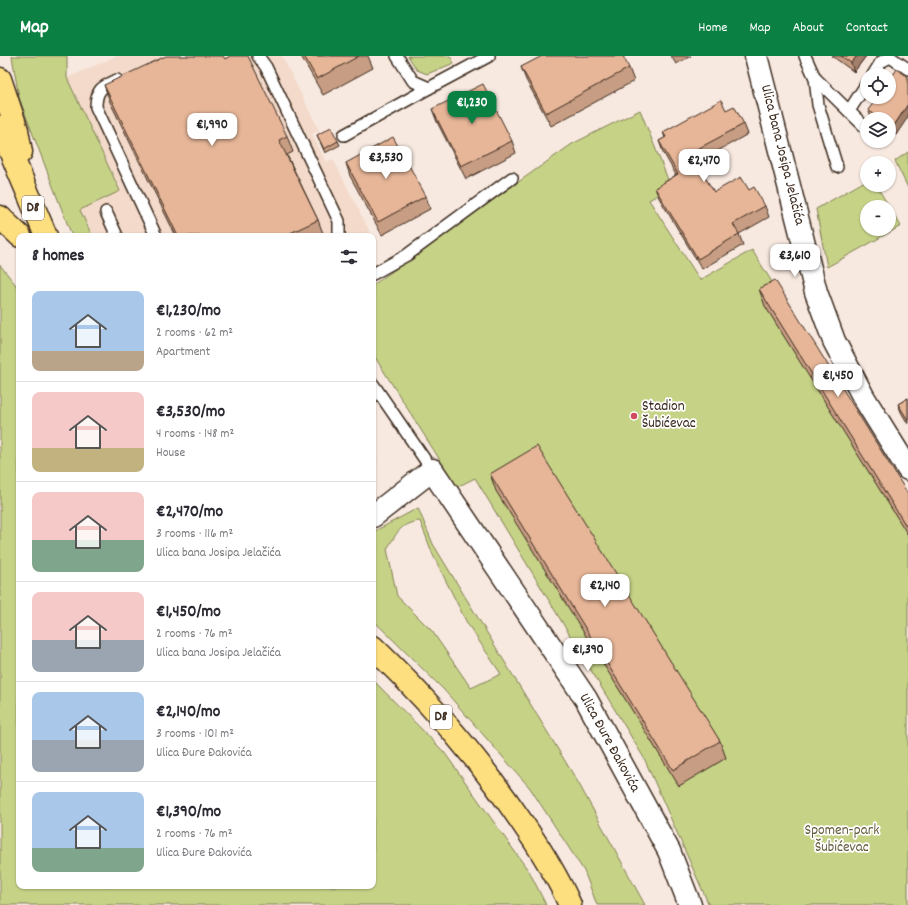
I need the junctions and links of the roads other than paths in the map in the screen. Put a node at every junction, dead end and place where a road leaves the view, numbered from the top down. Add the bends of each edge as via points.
1 (258, 56) edge
2 (397, 56) edge
3 (489, 56) edge
4 (756, 56) edge
5 (805, 56) edge
6 (877, 68) edge
7 (908, 69) edge
8 (128, 75) edge
9 (815, 78) junction
10 (0, 79) edge
11 (429, 88) junction
12 (860, 94) edge
13 (849, 111) junction
14 (860, 122) edge
15 (0, 127) edge
16 (344, 135) dead end
17 (838, 167) dead end
18 (512, 178) dead end
19 (21, 180) junction
20 (106, 212) dead end
21 (0, 217) edge
22 (17, 233) edge
23 (45, 233) edge
24 (116, 233) edge
25 (155, 233) edge
26 (339, 233) edge
27 (376, 272) edge
28 (376, 388) edge
29 (908, 469) edge
30 (432, 470) junction
31 (376, 514) edge
32 (376, 650) edge
33 (570, 905) edge
34 (690, 905) edge

1 - 26 lane via 266,67 339,221
2 - 11 lane via 413,80
3 - 11 lane
4 - 29 street, Ulica bana Josipa Jelačića via 816,292 834,341 864,398
5 - 9 lane
6 - 7 lane via 890,56
8 - 25 lane via 101,88 96,97 96,108
9 - 13 lane
9 - 17 lane via 818,105
10 - 19 main road via 21,145
11 - 16 lane
12 - 13 lane
13 - 14 lane
15 - 19 main road, D8
18 - 27 lane via 407,255
19 - 23 main road, D8
20 - 24 lane
21 - 22 main road
28 - 30 lane
30 - 31 street
30 - 34 street, Ulica Đure Đakovića via 586,699 669,852
32 - 33 main road, D8 via 418,690 502,792 541,850

